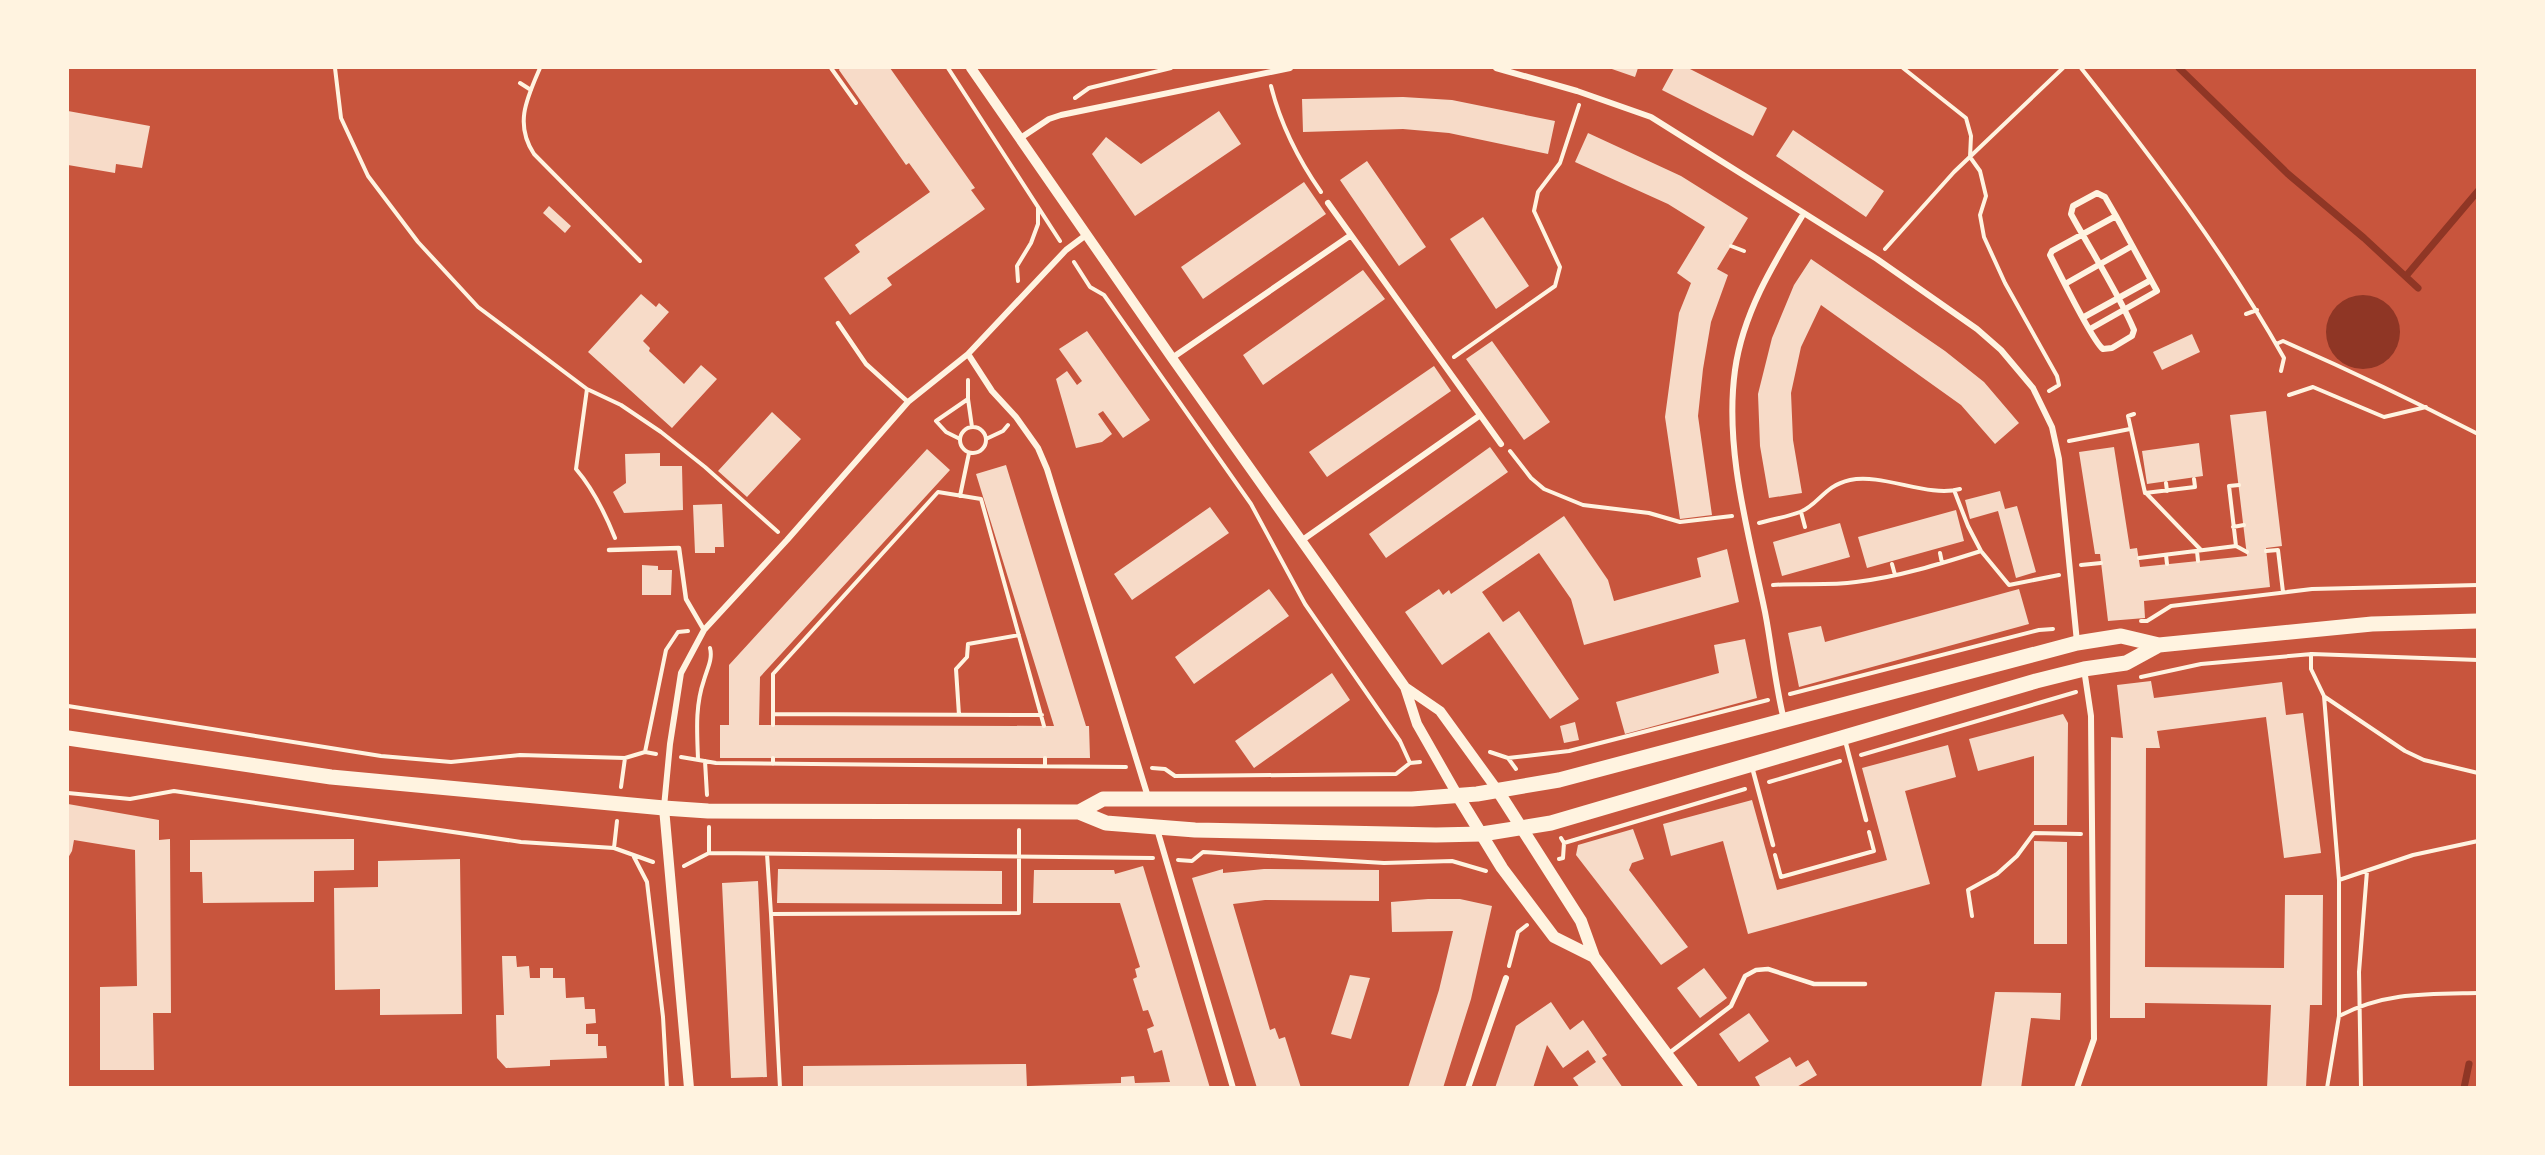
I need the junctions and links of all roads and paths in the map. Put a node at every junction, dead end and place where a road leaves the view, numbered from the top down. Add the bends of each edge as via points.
1 (335, 68) edge
2 (540, 68) edge
3 (831, 68) edge
4 (948, 68) edge
5 (971, 68) edge
6 (1171, 68) edge
7 (1290, 68) edge
8 (1496, 68) edge
9 (1903, 68) edge
10 (1909, 68) edge
11 (2063, 68) edge
12 (2081, 68) edge
13 (1267, 71) junction
14 (1912, 73) junction
15 (520, 83) dead end
16 (531, 90) junction
17 (1583, 93) junction
18 (1074, 99) dead end
19 (856, 103) dead end
20 (1019, 139) junction
21 (1970, 157) junction
22 (1328, 203) joint
23 (1038, 207) junction
24 (1804, 213) junction
25 (2116, 216) junction
26 (1047, 220) dead end
27 (1086, 235) junction
28 (1351, 235) junction
29 (2082, 235) junction
30 (1731, 246) dead end
31 (2132, 246) junction
32 (1744, 251) dead end
33 (1877, 259) junction
34 (640, 261) dead end
35 (2098, 265) junction
36 (1084, 278) dead end
37 (2151, 280) junction
38 (2065, 284) junction
39 (1020, 299) junction
40 (2117, 299) junction
41 (2124, 310) junction
42 (2257, 310) junction
43 (2246, 314) dead end
44 (2084, 317) junction
45 (838, 323) dead end
46 (2090, 329) junction
47 (2276, 344) junction
48 (968, 354) junction
49 (1172, 358) junction
50 (1445, 364) junction
51 (2281, 371) dead end
52 (587, 389) junction
53 (2289, 395) dead end
54 (2038, 398) junction
55 (968, 399) junction
56 (908, 402) junction
57 (2426, 407) junction
58 (2134, 414) dead end
59 (1479, 416) junction
60 (1016, 417) junction
61 (972, 427) junction
62 (2130, 429) junction
63 (2478, 434) edge
64 (2083, 438) dead end
65 (960, 439) junction
66 (986, 439) junction
67 (1501, 444) joint
68 (969, 453) junction
69 (2194, 479) dead end
70 (2166, 483) dead end
71 (2239, 485) dead end
72 (1960, 489) dead end
73 (1954, 490) junction
74 (2167, 490) junction
75 (2145, 493) junction
76 (960, 496) junction
77 (1801, 512) junction
78 (1744, 513) junction
79 (2244, 525) dead end
80 (1747, 526) junction
81 (2234, 526) junction
82 (1805, 527) dead end
83 (787, 540) junction
84 (1301, 541) junction
85 (2236, 546) junction
86 (609, 550) dead end
87 (619, 550) junction
88 (2199, 550) junction
89 (1981, 551) junction
90 (2266, 551) dead end
91 (2247, 552) dead end
92 (1940, 553) dead end
93 (2166, 555) junction
94 (2139, 558) dead end
95 (2198, 561) dead end
96 (1942, 563) junction
97 (1892, 564) dead end
98 (2167, 564) dead end
99 (2069, 573) junction
100 (1895, 575) junction
101 (1760, 588) junction
102 (2283, 592) dead end
103 (2478, 621) edge
104 (704, 630) junction
105 (1019, 635) junction
106 (2077, 643) junction
107 (2159, 645) junction
108 (2478, 660) edge
109 (2084, 669) junction
110 (2311, 669) dead end
111 (2133, 678) dead end
112 (1405, 687) junction
113 (2088, 688) junction
114 (2324, 696) junction
115 (68, 706) edge
116 (773, 714) junction
117 (959, 715) junction
118 (1042, 715) junction
119 (1784, 720) junction
120 (773, 725) dead end
121 (1044, 726) dead end
122 (68, 738) edge
123 (1844, 738) junction
124 (1473, 754) junction
125 (669, 755) junction
126 (773, 758) dead end
127 (1045, 758) dead end
128 (1508, 758) dead end
129 (1850, 758) junction
130 (1438, 759) junction
131 (1410, 763) junction
132 (773, 764) junction
133 (1751, 765) junction
134 (1044, 766) junction
135 (1138, 767) junction
136 (2478, 773) edge
137 (1757, 786) junction
138 (1498, 791) junction
139 (68, 793) edge
140 (1458, 796) junction
141 (1148, 798) junction
142 (664, 808) junction
143 (1018, 811) junction
144 (1079, 812) junction
145 (1866, 820) joint
146 (1156, 827) junction
147 (1523, 830) junction
148 (1482, 834) junction
149 (2093, 834) junction
150 (2478, 841) edge
151 (1773, 845) joint
152 (767, 854) junction
153 (633, 856) junction
154 (1019, 857) junction
155 (1165, 859) junction
156 (1543, 862) junction
157 (669, 867) junction
158 (1502, 868) junction
159 (2367, 871) junction
160 (2339, 880) junction
161 (771, 914) junction
162 (1539, 916) junction
163 (1972, 916) dead end
164 (1594, 957) junction
165 (1506, 978) joint
166 (1865, 984) dead end
167 (2478, 993) edge
168 (2361, 1004) junction
169 (2338, 1016) junction
170 (1668, 1054) junction
171 (667, 1088) edge
172 (689, 1088) edge
173 (780, 1088) edge
174 (1233, 1088) edge
175 (1468, 1088) edge
176 (1692, 1088) edge
177 (2077, 1088) edge
178 (2327, 1088) edge
179 (2361, 1088) edge

1 - 52 path via 341,118 368,176 418,242 478,307
2 - 16 path
3 - 19 path
4 - 23 path
5 - 20 street
6 - 18 path via 1089,88
7 - 13 street
8 - 17 street
9 - 14 path
10 - 14 path
11 - 21 path
12 - 42 path via 2158,165
13 - 20 street via 1061,115
13 - 22 path via 1286,133
14 - 21 path via 1966,118 1971,136
15 - 16 path
16 - 34 path via 522,121 524,140
17 - 24 street via 1652,117
17 - 50 path via 1560,163 1538,192 1534,211 1560,267 1555,286
20 - 27 street
21 - 33 path
21 - 54 path via 1980,171 1986,196 1980,215 1984,237 2059,385
22 - 28 street
23 - 26 path
23 - 39 path via 1038,224 1017,266
24 - 33 street
24 - 78 street via 1766,276 1735,368 1732,413
25 - 29 street
25 - 29 street via 2105,197 2097,193 2073,206 2071,214
25 - 31 street
27 - 39 street via 1066,250
27 - 49 street
28 - 49 street
28 - 50 street
29 - 35 street
29 - 38 street via 2049,255
30 - 32 path
31 - 35 street
31 - 37 street
33 - 54 street via 1977,329 2001,350
35 - 38 street
35 - 40 street
36 - 131 path via 1104,295 1251,504 1305,604 1400,741
37 - 40 street
37 - 41 street via 2157,291
38 - 44 street
39 - 48 street
40 - 41 street
40 - 44 street
41 - 46 street
41 - 46 street via 2134,330 2132,336 2112,348 2103,349
42 - 43 path
42 - 47 path
44 - 46 street
45 - 56 lane via 866,364
47 - 51 path via 2284,358
47 - 57 path via 2283,341
48 - 55 path
48 - 56 street
48 - 60 street via 992,391
49 - 84 street
50 - 59 street
52 - 83 path via 621,405 661,432
52 - 87 path via 576,469 596,496
53 - 57 path via 2313,387 2384,417
54 - 99 street via 2056,443
55 - 61 path
55 - 65 path via 936,421
56 - 83 street
57 - 63 path
58 - 62 path via 2128,416
59 - 67 street
59 - 84 street
60 - 66 path via 1003,431
60 - 135 street via 1038,448 1047,469
61 - 65 path via 964,430
61 - 66 path via 979,428
62 - 64 path
62 - 75 path
65 - 68 path via 962,448
66 - 68 path via 985,447 978,453
67 - 78 path via 1544,489 1583,505 1649,513 1680,522
68 - 76 path
69 - 74 path via 2195,487
70 - 74 path
71 - 81 path via 2229,486
72 - 73 path
73 - 77 path via 1851,480 1828,488
73 - 89 path
74 - 75 path
75 - 88 path
76 - 105 path via 981,499
76 - 116 path via 938,492 773,674
77 - 80 path
77 - 82 path
78 - 80 street
79 - 81 path
80 - 101 street
81 - 85 path
83 - 104 street
84 - 112 street
85 - 88 path
85 - 91 path
86 - 87 lane
87 - 104 lane via 679,548 686,599
88 - 93 path
88 - 95 path
89 - 96 path
89 - 99 path via 2009,585
90 - 102 path via 2278,550
92 - 96 path
93 - 94 path
93 - 98 path
96 - 100 path
97 - 100 path
99 - 106 street
100 - 101 path via 1826,585
101 - 119 street
103 - 107 main road via 2372,624
104 - 125 street via 681,673
105 - 117 path via 968,644 967,657 956,669
105 - 118 path
106 - 107 main road via 2121,636
106 - 119 main road
107 - 109 main road via 2126,663
108 - 111 path via 2312,654 2201,664
109 - 113 street
109 - 123 main road
110 - 114 path
112 - 124 street via 1440,711
112 - 130 street via 1417,724
113 - 129 path
113 - 149 street
114 - 136 path via 2405,751 2424,760
114 - 160 path
115 - 125 path via 381,756 451,762 520,755
116 - 117 path
116 - 120 path
117 - 118 path
118 - 121 path
119 - 138 main road via 1559,780
122 - 142 main road via 331,777
123 - 129 lane
123 - 133 main road
124 - 128 path via 1494,752
124 - 138 street
125 - 132 path via 716,763
125 - 142 street
126 - 132 path
127 - 134 path
129 - 137 path
129 - 145 lane
130 - 131 path
130 - 140 street
131 - 135 path via 1396,774 1175,776 1165,769
132 - 134 path
133 - 137 lane
133 - 147 main road
134 - 135 path
135 - 141 street
137 - 151 lane
137 - 156 path via 1564,843 1563,858
138 - 140 main road
138 - 147 main road
139 - 153 path via 130,800 174,791 521,842 614,848
140 - 141 main road via 1335,800
140 - 148 main road
141 - 144 main road via 1103,799
142 - 143 main road
142 - 157 street
143 - 144 main road
143 - 154 path
144 - 146 main road via 1106,823
145 - 151 path via 1874,851 1781,877
146 - 148 main road
146 - 155 street
147 - 148 main road
147 - 156 main road
148 - 158 main road
149 - 163 path via 2034,833 1997,874 1968,890
149 - 177 street via 2094,1039
150 - 159 path via 2413,855
152 - 154 path
152 - 157 path via 709,853 686,866
152 - 161 path
153 - 157 path
153 - 171 path via 647,882
154 - 155 path
154 - 161 path via 1019,913
155 - 158 path via 1192,861 1203,852 1384,863 1452,861 1484,872
155 - 174 street
156 - 164 main road via 1581,921
157 - 172 street
158 - 162 main road
159 - 160 path
159 - 168 path via 2359,972
160 - 169 path
161 - 173 path
162 - 164 main road via 1554,937
162 - 165 path via 1518,932
164 - 170 main road
165 - 175 street
166 - 170 lane via 1814,984 1768,969 1756,970 1745,976 1731,1006
167 - 168 path via 2403,994
168 - 169 path
168 - 179 path
169 - 178 path
170 - 176 main road

